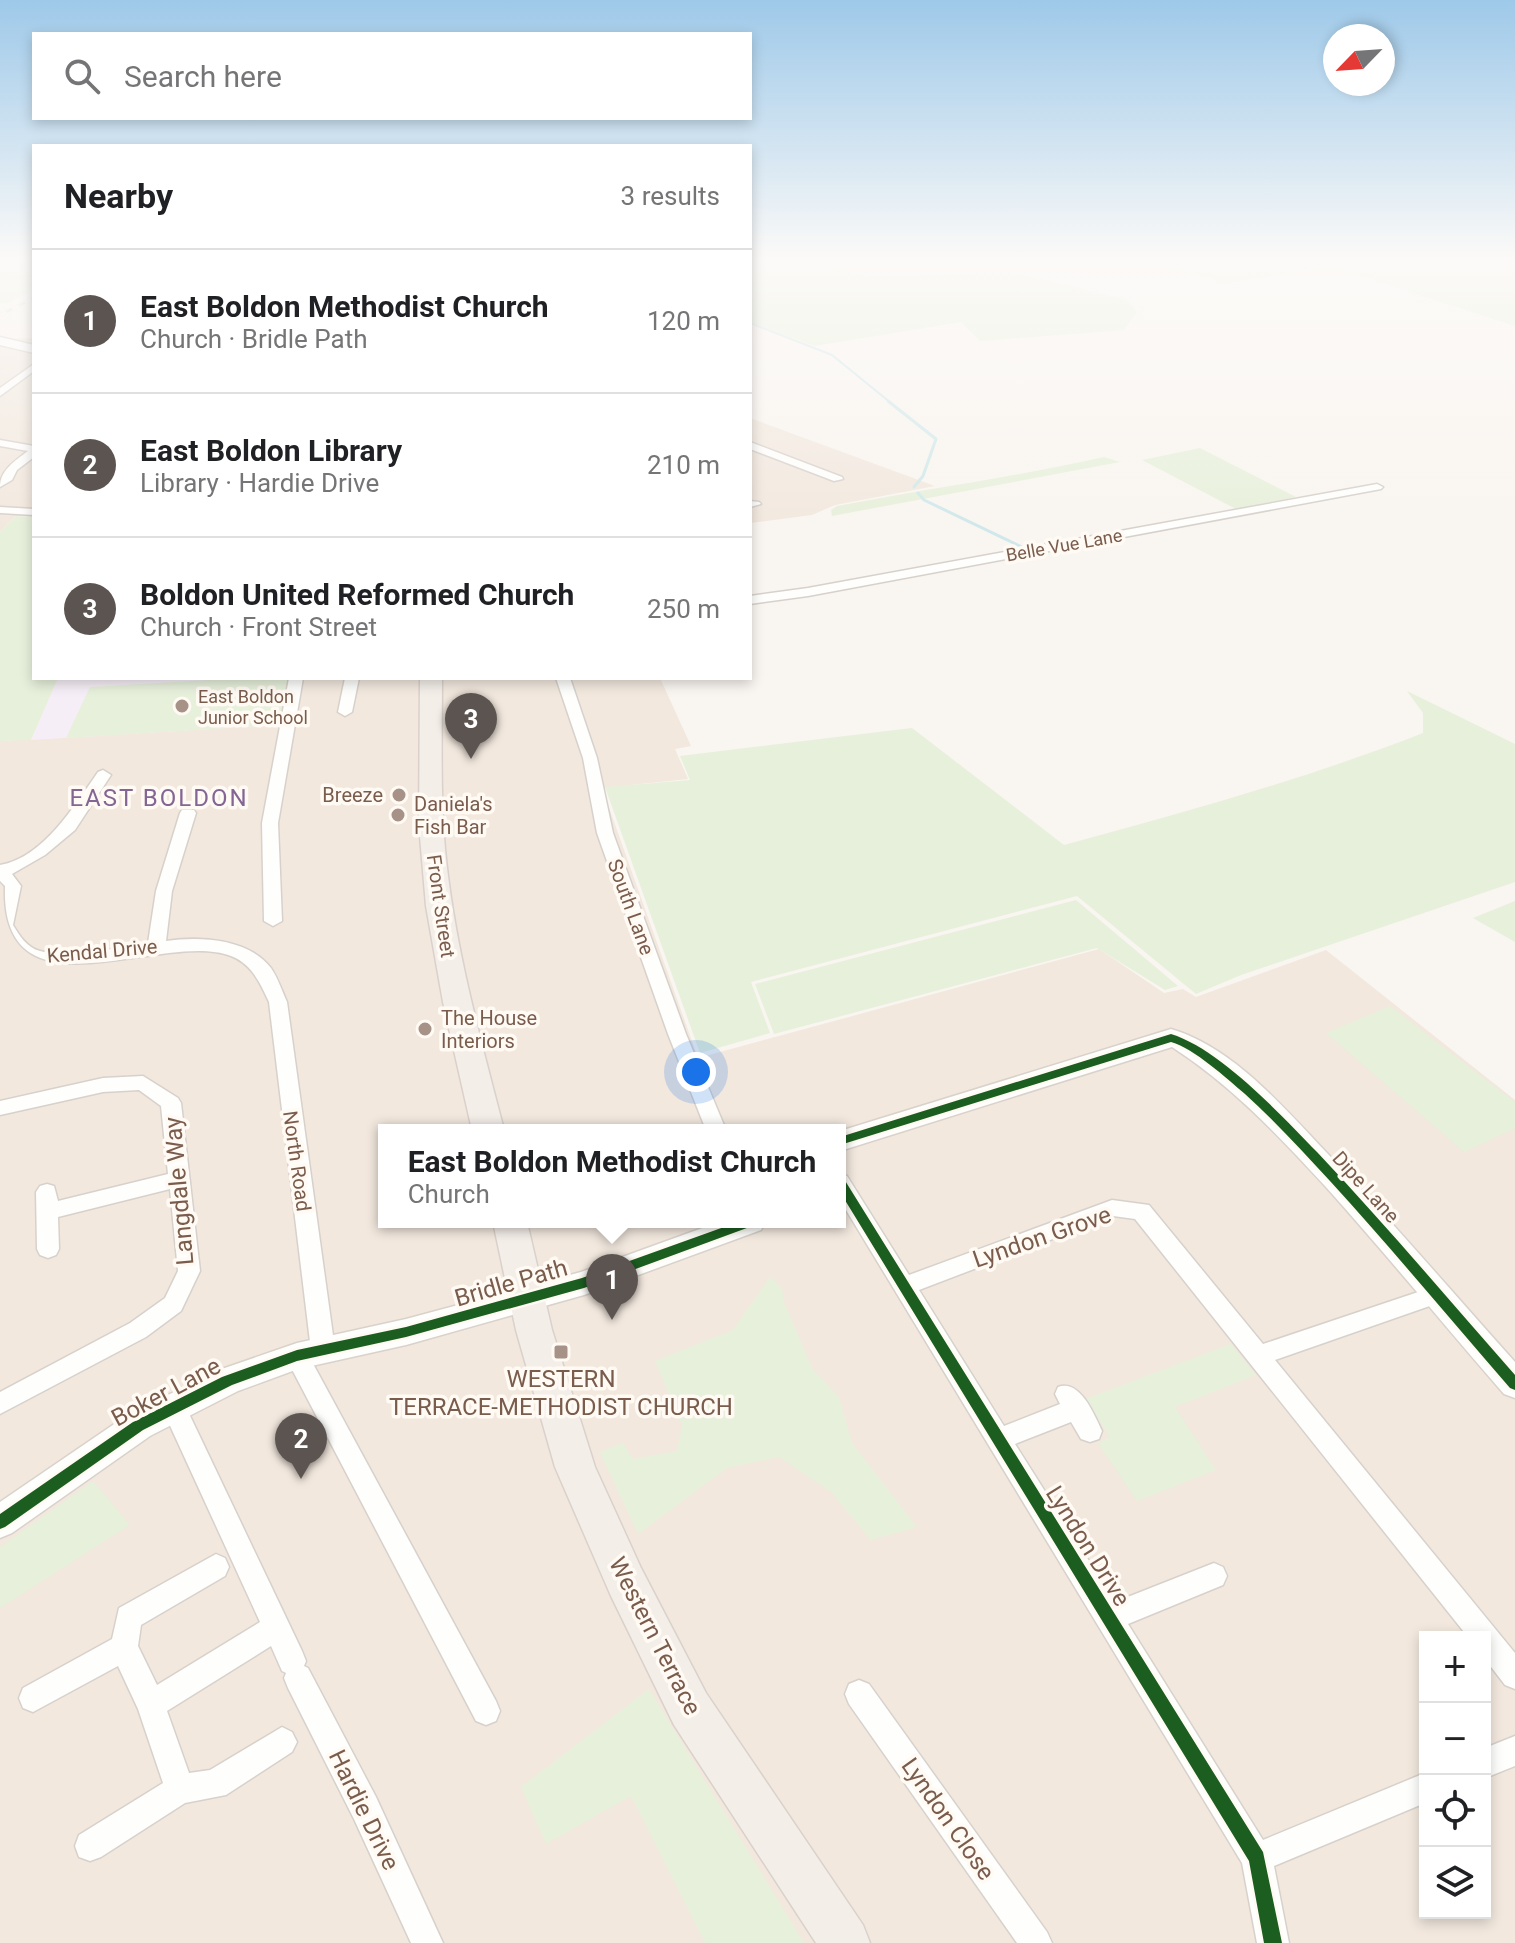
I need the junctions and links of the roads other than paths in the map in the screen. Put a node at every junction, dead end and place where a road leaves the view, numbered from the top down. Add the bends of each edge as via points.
1 (32, 369) edge
2 (17, 381) junction
3 (32, 385) edge
4 (0, 393) edge
5 (0, 443) edge
6 (752, 446) edge
7 (32, 450) edge
8 (32, 452) edge
9 (838, 479) dead end
10 (0, 484) edge
11 (1377, 487) dead end
12 (0, 510) edge
13 (32, 512) edge
14 (752, 600) edge
15 (296, 680) edge
16 (352, 680) edge
17 (431, 680) edge
18 (564, 680) edge
19 (345, 712) dead end
20 (103, 775) dead end
21 (188, 813) dead end
22 (2, 871) edge
23 (273, 921) dead end
24 (8, 947) edge
25 (156, 947) junction
26 (266, 975) joint
27 (0, 1108) edge
28 (487, 1124) edge
29 (714, 1124) edge
30 (846, 1139) edge
31 (179, 1179) junction
32 (846, 1192) edge
33 (511, 1228) edge
34 (735, 1228) edge
35 (48, 1249) dead end
36 (904, 1286) junction
37 (1436, 1295) junction
38 (526, 1300) junction
39 (310, 1353) junction
40 (1258, 1356) junction
41 (1515, 1384) edge
42 (0, 1404) edge
43 (173, 1406) junction
44 (1090, 1431) dead end
45 (998, 1439) junction
46 (0, 1522) edge
47 (216, 1567) dead end
48 (1214, 1576) dead end
49 (1109, 1618) junction
50 (276, 1627) junction
51 (1480, 1631) edge
52 (1491, 1645) edge
53 (124, 1647) junction
54 (1515, 1675) edge
55 (859, 1694) dead end
56 (33, 1698) dead end
57 (151, 1705) junction
58 (486, 1711) dead end
59 (282, 1742) dead end
60 (1515, 1751) edge
61 (1491, 1761) edge
62 (180, 1789) junction
63 (1419, 1790) edge
64 (90, 1846) dead end
65 (1257, 1858) junction
66 (427, 1943) edge
67 (845, 1943) edge
68 (1036, 1943) edge
69 (1273, 1943) edge

1 - 2 street
2 - 3 street
2 - 4 street
5 - 7 street
6 - 9 street
8 - 10 street
11 - 14 street, Belle Vue Lane
12 - 13 street
15 - 23 street via 270,823
16 - 19 street
17 - 28 main road, Front Street via 434,872
18 - 29 street, South Lane via 590,758 605,833
20 - 22 street via 69,827 39,852
21 - 25 street via 164,891
22 - 24 street, Kendal Drive via 13,886 4,925
24 - 25 street, Kendal Drive via 62,958
25 - 26 street, Kendal Drive via 189,943 227,948
26 - 39 street, North Road via 278,1002
27 - 31 street, Langdale Way via 103,1085 143,1083 171,1103
30 - 37 street, Dipe Lane via 1171,1038 1234,1077 1290,1130
31 - 35 street via 47,1202
31 - 42 street, Langdale Way via 189,1271 173,1304 138,1330
32 - 36 street, Lyndon Drive
33 - 38 main road
34 - 38 street, Bridle Path
36 - 40 street, Lyndon Grove via 1112,1208 1141,1211
36 - 45 street, Lyndon Drive
37 - 40 street
37 - 41 street, Dipe Lane
38 - 39 street, Bridle Path
38 - 67 main road, Western Terrace via 575,1467 626,1582 690,1709
39 - 43 street, Boker Lane
39 - 58 street
40 - 51 street, Lyndon Grove
43 - 46 street, Boker Lane
43 - 50 street, Hardie Drive
44 - 45 street via 1071,1402
45 - 49 street, Lyndon Drive
47 - 53 street via 129,1617
48 - 49 street, Lyndon Drive
49 - 65 street, Lyndon Drive
50 - 57 street
50 - 66 street, Hardie Drive
52 - 54 street, Lyndon Grove
53 - 56 street
53 - 57 street
55 - 68 street, Lyndon Close
57 - 62 street
59 - 62 street via 215,1784
60 - 61 street
62 - 64 street
63 - 65 street
65 - 69 street, Lyndon Drive

